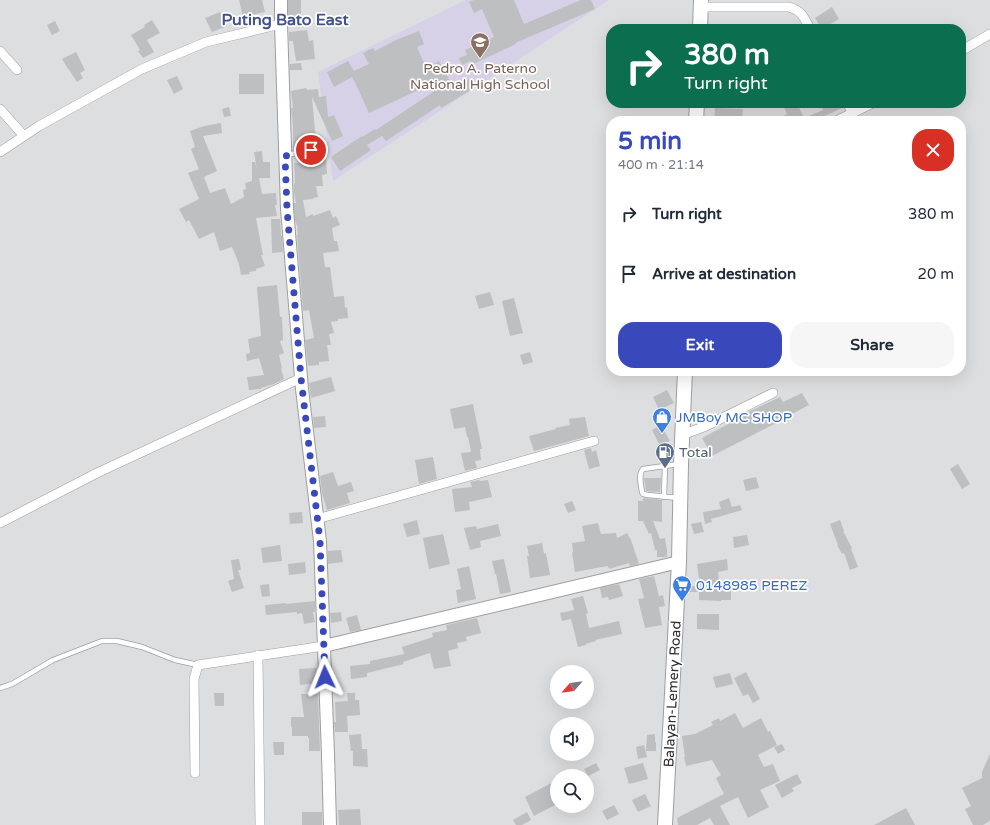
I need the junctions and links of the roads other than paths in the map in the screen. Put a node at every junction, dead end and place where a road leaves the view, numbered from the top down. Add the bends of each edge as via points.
1 (281, 0) edge
2 (701, 4) edge
3 (281, 24) junction
4 (700, 24) edge
5 (808, 24) edge
6 (990, 34) edge
7 (966, 49) edge
8 (0, 51) edge
9 (18, 70) dead end
10 (850, 108) edge
11 (863, 108) edge
12 (0, 109) edge
13 (853, 113) junction
14 (847, 116) edge
15 (24, 136) junction
16 (324, 146) dead end
17 (0, 152) edge
18 (285, 156) junction
19 (685, 376) edge
20 (301, 378) junction
21 (773, 393) dead end
22 (682, 435) junction
23 (594, 440) dead end
24 (681, 464) junction
25 (665, 466) junction
26 (664, 497) junction
27 (680, 498) junction
28 (317, 519) junction
29 (0, 523) edge
30 (679, 562) junction
31 (324, 646) junction
32 (258, 655) junction
33 (198, 665) junction
34 (0, 688) edge
35 (195, 773) dead end
36 (260, 825) edge
37 (330, 825) edge
38 (665, 825) edge

1 - 3 street
2 - 4 main road
2 - 5 street via 789,7 798,10
3 - 15 street via 206,42 142,69
3 - 18 street
6 - 7 street
8 - 9 street
10 - 13 street
11 - 13 street
12 - 15 street
13 - 14 street
15 - 17 street
16 - 18 lane
18 - 20 street
19 - 22 main road, Balayan-Lemery Road
20 - 28 street
20 - 29 street via 97,473
21 - 22 street
22 - 24 main road, Balayan-Lemery Road
23 - 28 street
24 - 25 lane
24 - 27 main road, Balayan-Lemery Road
25 - 26 lane
25 - 26 lane via 644,469 640,475 644,494
26 - 27 lane
27 - 30 main road, Balayan-Lemery Road
28 - 31 street
30 - 31 street
30 - 38 main road, Balayan-Lemery Road
31 - 32 street
31 - 37 street
32 - 33 street
32 - 36 street
33 - 34 lane via 117,641 102,641 53,660 12,684
33 - 35 street via 194,679

